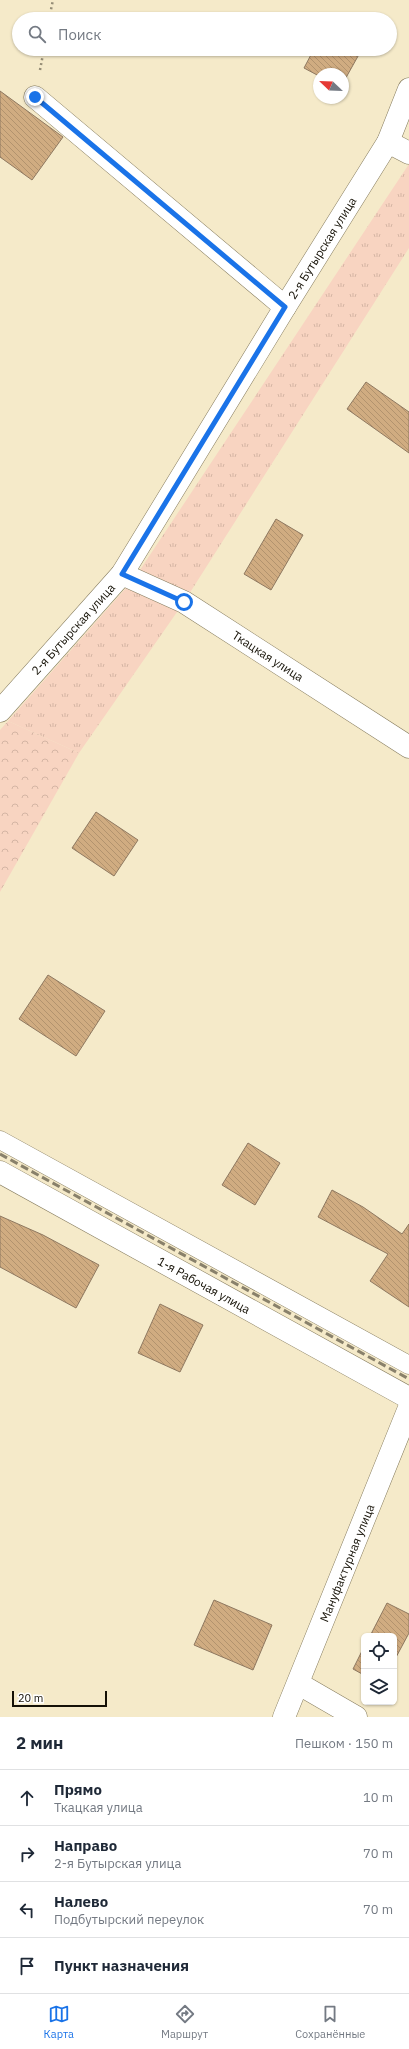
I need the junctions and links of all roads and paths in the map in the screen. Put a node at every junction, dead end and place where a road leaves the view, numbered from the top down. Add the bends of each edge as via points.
1 (53, 0) edge
2 (50, 12) edge
3 (409, 88) edge
4 (35, 97) dead end
5 (388, 142) junction
6 (409, 153) edge
7 (285, 307) junction
8 (122, 574) junction
9 (0, 711) edge
10 (409, 747) edge
11 (0, 1140) edge
12 (0, 1172) edge
13 (409, 1365) edge
14 (409, 1398) edge
15 (409, 1408) edge
16 (299, 1684) junction
17 (284, 1717) edge
18 (356, 1717) edge

1 - 2 path
3 - 5 street, 2-я Бутырская улица
4 - 7 street
5 - 6 street
5 - 7 street, 2-я Бутырская улица
7 - 8 street, 2-я Бутырская улица
8 - 9 street, 2-я Бутырская улица
8 - 10 street, Ткацкая улица via 184,602
11 - 13 lane
12 - 14 street, 1-я Рабочая улица
15 - 16 street, Мануфактурная улица
16 - 17 street, Мануфактурная улица
16 - 18 street

